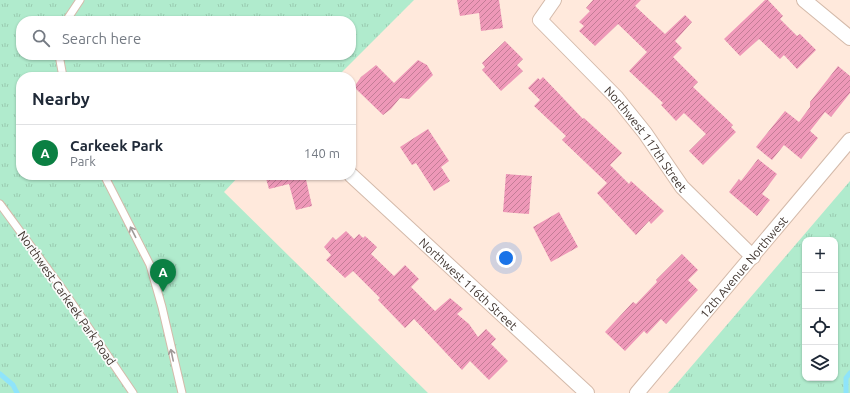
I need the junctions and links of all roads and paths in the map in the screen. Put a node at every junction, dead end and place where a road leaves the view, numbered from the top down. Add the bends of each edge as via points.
1 (80, 0) edge
2 (554, 0) edge
3 (804, 0) edge
4 (69, 16) edge
5 (850, 38) edge
6 (60, 60) edge
7 (62, 72) edge
8 (850, 140) edge
9 (107, 180) edge
10 (356, 180) edge
11 (0, 204) edge
12 (753, 257) junction
13 (133, 393) edge
14 (182, 393) edge
15 (586, 393) edge
16 (637, 393) edge

1 - 4 lane
2 - 12 street, Northwest 117th Street via 540,20 616,97 645,133 682,187
3 - 5 street
6 - 7 lane
8 - 12 street, 12th Avenue Northwest
14 -> 9 lane via 150,265
10 - 15 street, Northwest 116th Street
11 - 13 lane, Northwest Carkeek Park Road via 63,290
12 - 16 street, 12th Avenue Northwest

